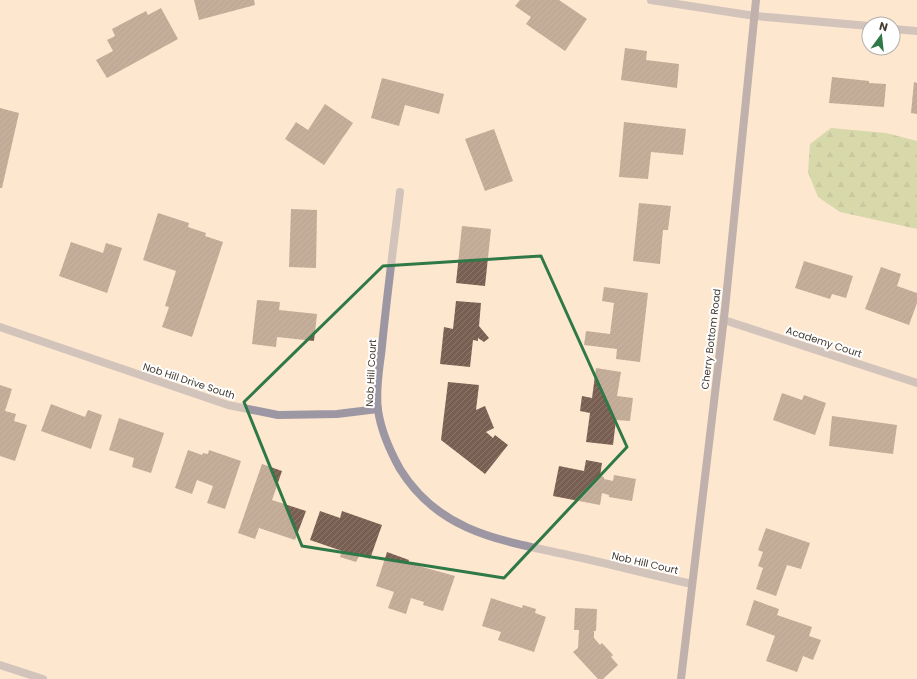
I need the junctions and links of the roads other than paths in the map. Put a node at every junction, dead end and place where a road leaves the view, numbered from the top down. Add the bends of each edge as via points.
1 (651, 0) edge
2 (756, 0) edge
3 (755, 16) junction
4 (861, 25) edge
5 (901, 30) edge
6 (917, 31) edge
7 (400, 192) dead end
8 (724, 320) junction
9 (0, 327) edge
10 (917, 383) edge
11 (378, 409) junction
12 (692, 584) junction
13 (0, 664) edge
14 (42, 679) edge
15 (681, 679) edge

1 - 3 street
2 - 3 main road, Cherry Bottom Road
3 - 4 street
3 - 8 main road, Cherry Bottom Road
5 - 6 street
7 - 11 street, Nob Hill Court via 385,320
8 - 10 street, Academy Court
8 - 12 main road, Cherry Bottom Road
9 - 11 street, Nob Hill Drive South via 228,405 278,415 337,414
11 - 12 street, Nob Hill Court via 392,454 405,476 424,499 451,520 510,543
12 - 15 main road, Cherry Bottom Road
13 - 14 street

